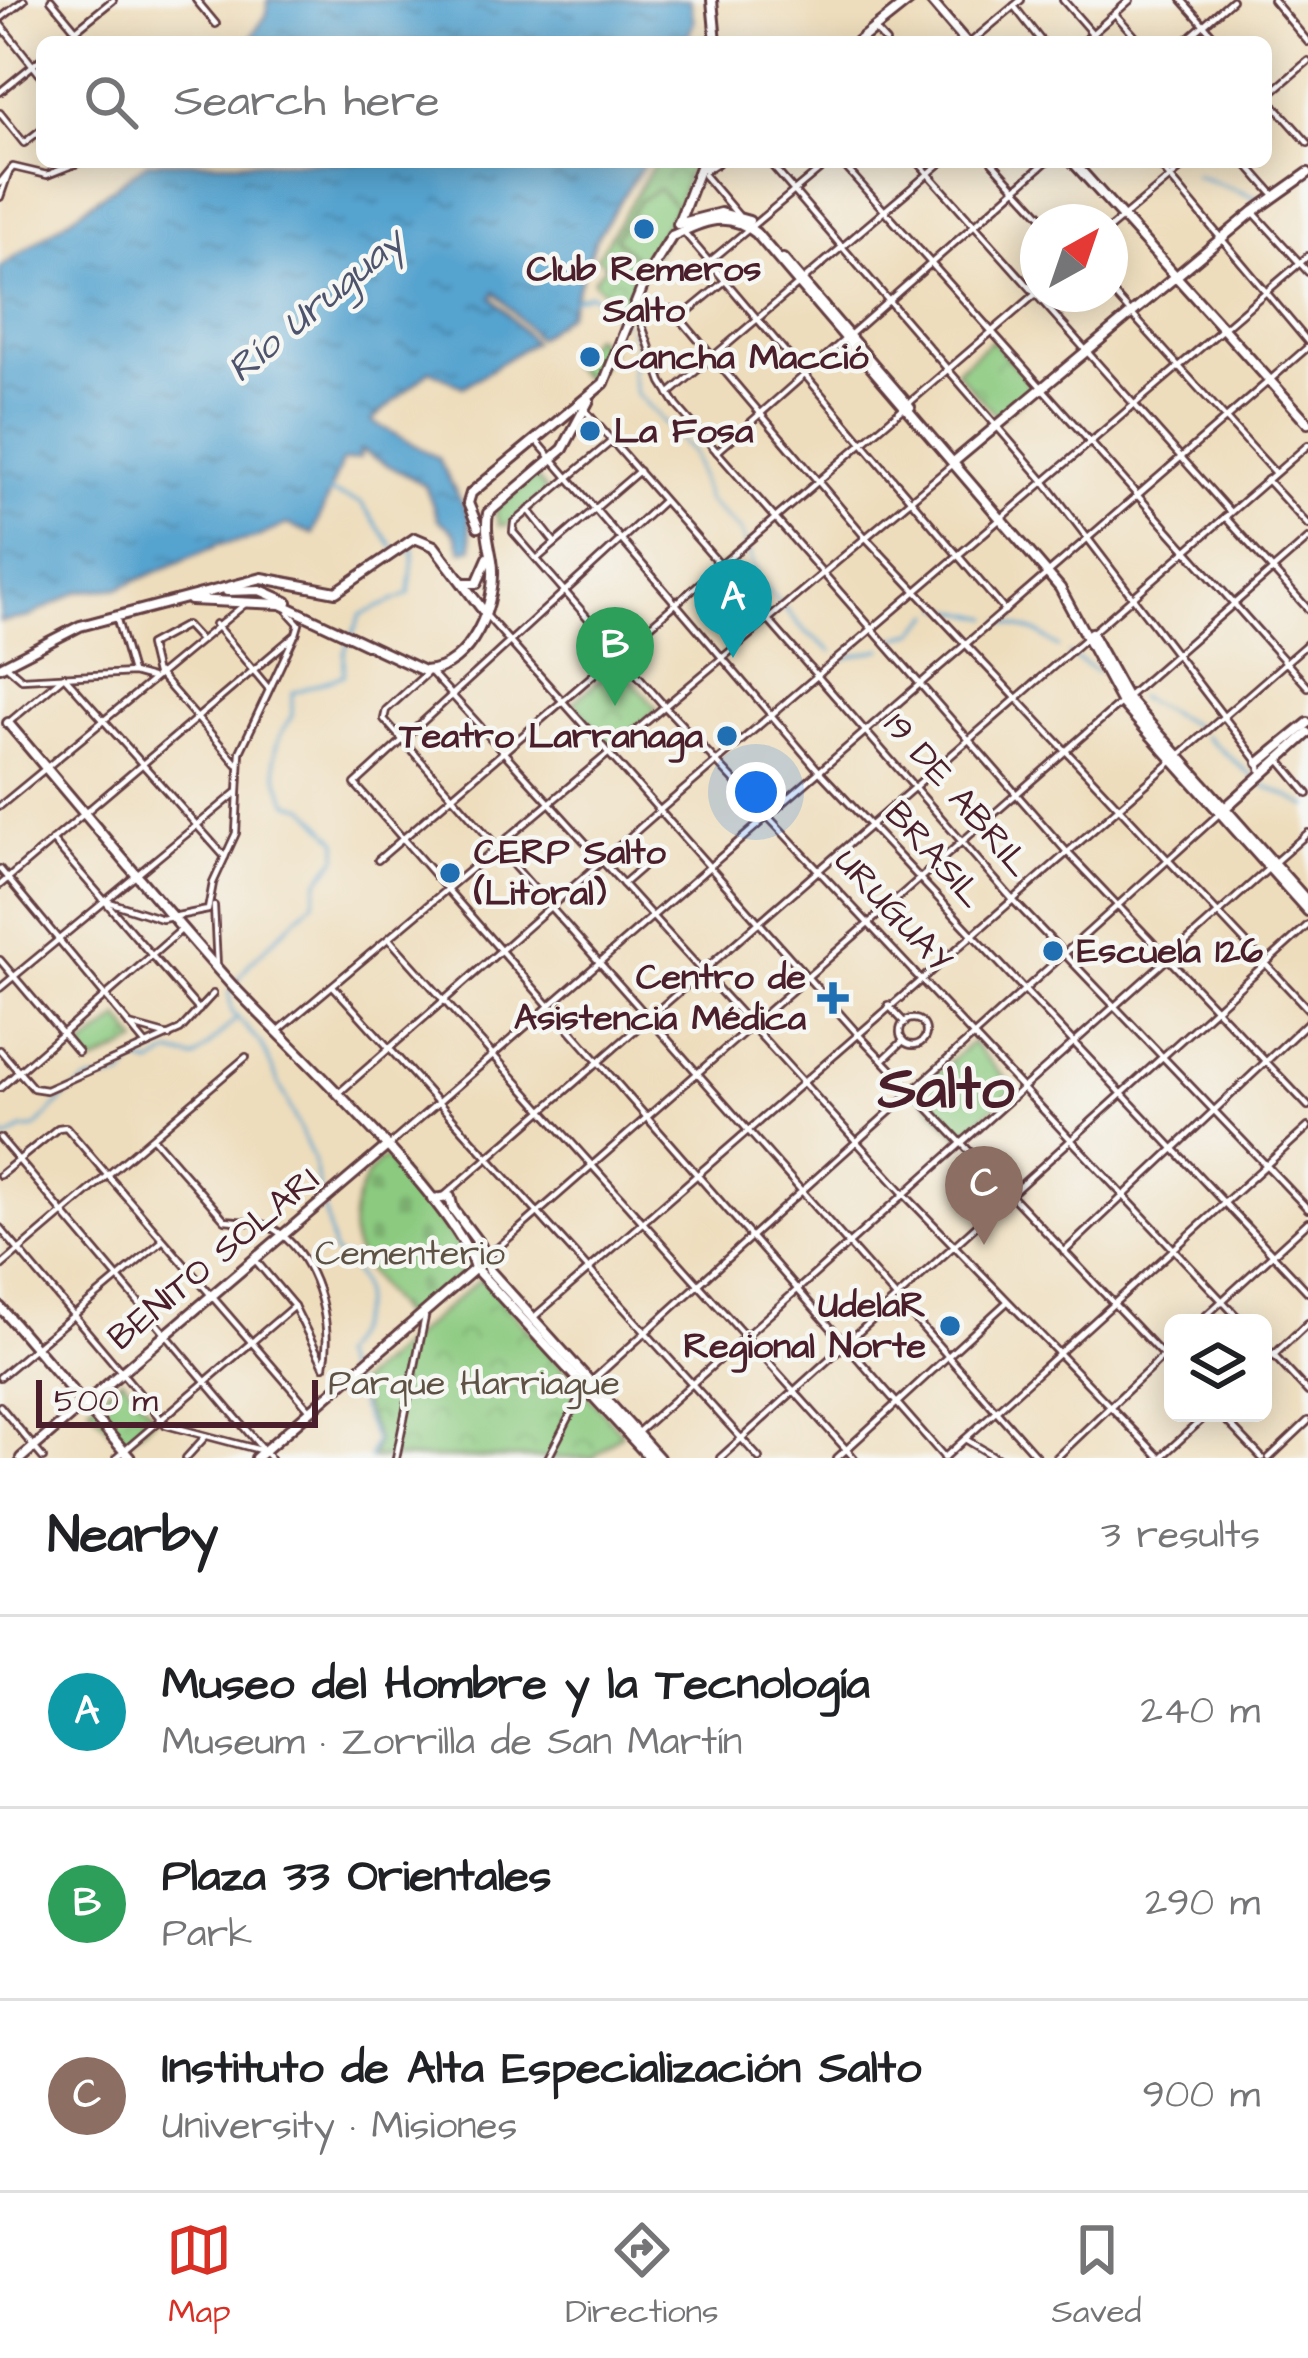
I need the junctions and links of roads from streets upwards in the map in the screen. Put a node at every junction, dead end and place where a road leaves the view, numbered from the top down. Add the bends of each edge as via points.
1 (23, 0) edge
2 (52, 0) edge
3 (113, 0) edge
4 (196, 0) edge
5 (712, 0) edge
6 (900, 0) edge
7 (910, 0) edge
8 (1021, 0) edge
9 (1063, 0) edge
10 (1182, 0) edge
11 (1232, 0) edge
12 (1273, 0) edge
13 (930, 2) edge
14 (1125, 2) edge
15 (1013, 6) junction
16 (894, 10) junction
17 (1115, 14) junction
18 (0, 22) edge
19 (216, 24) dead end
20 (1204, 25) junction
21 (874, 28) junction
22 (76, 30) junction
23 (1092, 34) junction
24 (68, 36) edge
25 (81, 36) edge
26 (715, 36) edge
27 (864, 36) edge
28 (881, 36) edge
29 (963, 36) edge
30 (976, 36) edge
31 (1037, 36) edge
32 (1090, 36) edge
33 (1135, 36) edge
34 (1191, 36) edge
35 (1214, 36) edge
36 (1308, 42) edge
37 (1308, 61) edge
38 (36, 63) edge
39 (33, 65) junction
40 (36, 69) edge
41 (0, 92) edge
42 (1272, 92) edge
43 (1272, 104) edge
44 (0, 115) edge
45 (36, 134) edge
46 (1308, 143) edge
47 (69, 168) edge
48 (705, 168) edge
49 (775, 168) edge
50 (822, 168) edge
51 (846, 168) edge
52 (923, 168) edge
53 (935, 168) edge
54 (998, 168) edge
55 (1039, 168) edge
56 (1077, 168) edge
57 (1162, 168) edge
58 (1181, 168) edge
59 (1250, 168) edge
60 (8, 172) junction
61 (1305, 172) edge
62 (928, 174) junction
63 (1170, 177) junction
64 (0, 183) edge
65 (1016, 188) junction
66 (795, 190) junction
67 (1274, 195) junction
68 (0, 197) edge
69 (1031, 204) edge
70 (1110, 204) edge
71 (884, 211) junction
72 (1253, 212) junction
73 (1128, 213) edge
74 (738, 218) junction
75 (684, 220) junction
76 (974, 225) junction
77 (1128, 225) edge
78 (751, 226) junction
79 (1219, 241) junction
80 (842, 247) junction
81 (1308, 256) edge
82 (709, 262) junction
83 (931, 263) junction
84 (1300, 263) junction
85 (1308, 272) edge
86 (1020, 275) edge
87 (1175, 276) junction
88 (725, 281) junction
89 (800, 282) junction
90 (1264, 293) junction
91 (888, 301) junction
92 (635, 306) junction
93 (1020, 307) edge
94 (672, 309) dead end
95 (1128, 310) edge
96 (1053, 312) edge
97 (1131, 313) junction
98 (680, 318) junction
99 (757, 320) junction
100 (1222, 330) junction
101 (992, 331) junction
102 (847, 336) junction
103 (1308, 344) edge
104 (1086, 351) junction
105 (712, 357) junction
106 (1179, 366) junction
107 (948, 369) junction
108 (804, 375) junction
109 (1268, 382) junction
110 (1043, 387) junction
111 (669, 394) junction
112 (1134, 404) junction
113 (905, 405) junction
114 (580, 407) junction
115 (759, 414) junction
116 (1226, 418) junction
117 (1308, 424) edge
118 (997, 426) junction
119 (536, 440) junction
120 (612, 441) junction
121 (1091, 441) junction
122 (861, 442) junction
123 (1308, 445) edge
124 (717, 453) junction
125 (1181, 457) junction
126 (551, 459) junction
127 (954, 462) junction
128 (639, 472) junction
129 (1275, 473) junction
130 (567, 479) junction
131 (1267, 480) junction
132 (816, 481) junction
133 (1045, 481) junction
134 (1138, 495) junction
135 (910, 500) junction
136 (664, 501) junction
137 (529, 510) junction
138 (593, 511) junction
139 (1227, 514) junction
140 (773, 518) junction
141 (1001, 518) junction
142 (1308, 525) edge
143 (478, 526) dead end
144 (1090, 537) junction
145 (866, 538) junction
146 (1308, 539) edge
147 (619, 541) junction
148 (555, 543) junction
149 (1186, 549) junction
150 (958, 555) junction
151 (488, 557) dead end
152 (537, 559) junction
153 (718, 565) junction
154 (1273, 570) junction
155 (1049, 573) junction
156 (822, 575) junction
157 (463, 583) junction
158 (477, 583) junction
159 (919, 588) junction
160 (563, 589) junction
161 (229, 594) junction
162 (1133, 596) junction
163 (471, 597) junction
164 (256, 600) junction
165 (673, 604) junction
166 (1233, 604) junction
167 (239, 606) junction
168 (1308, 609) edge
169 (1006, 610) junction
170 (289, 613) dead end
171 (224, 615) junction
172 (483, 615) junction
173 (117, 620) junction
174 (768, 622) junction
175 (215, 624) junction
176 (335, 627) junction
177 (870, 630) junction
178 (296, 634) junction
179 (1089, 634) junction
180 (198, 638) junction
181 (507, 642) junction
182 (969, 642) junction
183 (1308, 643) edge
184 (617, 652) junction
185 (1177, 654) junction
186 (722, 662) junction
187 (1285, 663) junction
188 (4, 665) edge
189 (253, 669) junction
190 (428, 670) junction
191 (133, 674) junction
192 (155, 675) junction
193 (816, 675) junction
194 (64, 676) junction
195 (38, 678) junction
196 (919, 686) junction
197 (1308, 687) edge
198 (46, 691) junction
199 (271, 691) junction
200 (449, 694) junction
201 (1017, 694) junction
202 (561, 700) junction
203 (1124, 700) junction
204 (667, 709) junction
205 (1224, 715) junction
206 (770, 716) junction
207 (196, 717) junction
208 (102, 720) junction
209 (8, 723) joint
210 (1308, 723) edge
211 (866, 732) junction
212 (1308, 733) edge
213 (401, 739) junction
214 (967, 739) junction
215 (501, 751) junction
216 (1069, 751) junction
217 (610, 757) junction
218 (1277, 757) junction
219 (1174, 758) junction
220 (716, 761) junction
221 (1259, 763) junction
222 (140, 764) junction
223 (237, 764) junction
224 (46, 768) junction
225 (819, 771) junction
226 (1262, 776) junction
227 (914, 785) junction
228 (237, 792) junction
229 (452, 793) junction
230 (1308, 794) edge
231 (1017, 796) junction
232 (0, 806) edge
233 (551, 806) junction
234 (1120, 806) junction
235 (659, 811) junction
236 (1222, 811) junction
237 (84, 812) junction
238 (766, 815) junction
239 (869, 824) junction
240 (192, 825) junction
241 (1308, 833) edge
242 (400, 839) junction
243 (52, 840) junction
244 (964, 842) junction
245 (502, 848) junction
246 (1066, 852) junction
247 (225, 856) junction
248 (378, 860) dead end
249 (1168, 860) junction
250 (602, 861) junction
251 (646, 864) dead end
252 (709, 866) junction
253 (1271, 866) junction
254 (0, 869) edge
255 (817, 869) junction
256 (135, 873) junction
257 (8, 878) junction
258 (920, 879) junction
259 (0, 884) edge
260 (623, 884) junction
261 (447, 893) junction
262 (1012, 898) junction
263 (103, 900) junction
264 (213, 900) junction
265 (1308, 902) edge
266 (551, 905) junction
267 (1116, 906) junction
268 (1308, 911) edge
269 (1217, 914) junction
270 (652, 916) junction
271 (176, 920) junction
272 (757, 920) junction
273 (869, 924) junction
274 (1308, 926) edge
275 (183, 928) junction
276 (970, 935) junction
277 (58, 937) junction
278 (390, 940) junction
279 (498, 950) junction
280 (1063, 953) junction
281 (152, 957) junction
282 (0, 959) edge
283 (1166, 960) junction
284 (601, 961) junction
285 (1266, 963) junction
286 (217, 968) junction
287 (700, 970) junction
288 (14, 976) junction
289 (808, 978) junction
290 (919, 978) junction
291 (333, 986) junction
292 (0, 988) edge
293 (1022, 989) junction
294 (213, 994) dead end
295 (107, 996) junction
296 (442, 998) junction
297 (888, 1005) junction
298 (548, 1007) junction
299 (1114, 1007) junction
300 (1216, 1009) junction
301 (1308, 1009) edge
302 (200, 1010) junction
303 (648, 1015) junction
304 (1308, 1022) edge
305 (129, 1025) junction
306 (907, 1025) junction
307 (752, 1027) junction
308 (278, 1031) junction
309 (857, 1033) junction
310 (62, 1034) junction
311 (972, 1034) junction
312 (169, 1036) junction
313 (903, 1041) junction
314 (1073, 1044) junction
315 (147, 1045) junction
316 (388, 1048) junction
317 (0, 1050) edge
318 (78, 1052) dead end
319 (493, 1054) junction
320 (246, 1057) dead end
321 (1163, 1057) junction
322 (883, 1060) junction
323 (596, 1062) junction
324 (1266, 1062) junction
325 (18, 1072) junction
326 (699, 1073) junction
327 (802, 1081) junction
328 (0, 1088) edge
329 (1022, 1089) junction
330 (910, 1090) junction
331 (336, 1095) junction
332 (1120, 1095) junction
333 (439, 1102) junction
334 (1308, 1106) edge
335 (543, 1110) junction
336 (1213, 1110) junction
337 (645, 1120) junction
338 (1308, 1127) edge
339 (748, 1129) junction
340 (0, 1138) edge
341 (153, 1138) junction
342 (855, 1140) junction
343 (1070, 1141) junction
344 (960, 1144) junction
345 (386, 1148) junction
346 (1172, 1149) junction
347 (488, 1158) junction
348 (19, 1160) junction
349 (1265, 1165) junction
350 (593, 1167) junction
351 (0, 1175) edge
352 (108, 1175) junction
353 (694, 1177) junction
354 (801, 1190) junction
355 (905, 1195) junction
356 (1122, 1195) junction
357 (1009, 1196) junction
358 (1223, 1203) junction
359 (438, 1204) junction
360 (453, 1209) junction
361 (1308, 1209) edge
362 (64, 1212) junction
363 (538, 1214) junction
364 (642, 1222) junction
365 (1308, 1222) edge
366 (0, 1228) edge
367 (283, 1236) junction
368 (748, 1239) junction
369 (163, 1240) junction
370 (850, 1245) junction
371 (953, 1247) junction
372 (1173, 1249) junction
373 (470, 1250) junction
374 (19, 1251) junction
375 (1064, 1252) junction
376 (1272, 1254) junction
377 (483, 1256) junction
378 (255, 1260) junction
379 (0, 1267) edge
380 (589, 1269) junction
381 (481, 1270) junction
382 (118, 1277) junction
383 (699, 1284) junction
384 (796, 1292) junction
385 (1308, 1292) edge
386 (212, 1297) junction
387 (898, 1300) junction
388 (1222, 1300) junction
389 (1112, 1303) junction
390 (1006, 1304) junction
391 (294, 1306) junction
392 (0, 1307) edge
393 (425, 1313) junction
394 (1207, 1314) edge
395 (1235, 1314) edge
396 (73, 1315) junction
397 (530, 1321) junction
398 (1308, 1323) edge
399 (646, 1332) junction
400 (166, 1335) junction
401 (745, 1337) junction
402 (251, 1342) junction
403 (35, 1347) junction
404 (845, 1347) junction
405 (1057, 1355) junction
406 (949, 1356) junction
407 (1163, 1356) joint
408 (1274, 1356) joint
409 (122, 1372) junction
410 (0, 1377) edge
411 (206, 1381) junction
412 (693, 1383) junction
413 (588, 1385) junction
414 (795, 1392) junction
415 (1308, 1392) edge
416 (84, 1405) junction
417 (897, 1405) junction
418 (0, 1406) edge
419 (997, 1408) junction
420 (1108, 1408) junction
421 (311, 1411) junction
422 (161, 1420) junction
423 (1308, 1421) edge
424 (1199, 1422) edge
425 (1228, 1422) edge
426 (634, 1435) junction
427 (206, 1436) junction
428 (742, 1438) junction
429 (965, 1439) junction
430 (34, 1448) junction
431 (846, 1449) junction
432 (123, 1456) edge
433 (264, 1456) edge
434 (22, 1458) edge
435 (43, 1458) edge
436 (186, 1458) edge
437 (396, 1458) edge
438 (548, 1458) edge
439 (655, 1458) edge
440 (720, 1458) edge
441 (759, 1458) edge
442 (837, 1458) edge
443 (854, 1458) edge
444 (944, 1458) edge
445 (997, 1458) edge
446 (1038, 1458) edge
447 (1056, 1458) edge
448 (1160, 1458) edge
449 (1266, 1458) edge

1 - 18 street
2 - 22 street
3 - 22 street
4 - 19 street
5 - 26 street
6 - 16 street
7 - 16 street
8 - 15 street
9 - 23 street
10 - 20 street
11 - 20 street
12 - 36 street
13 - 29 street
14 - 17 street
15 - 30 street
15 - 31 street
16 - 21 street
17 - 23 street
17 - 33 street
18 - 39 street
20 - 34 street
20 - 35 street
21 - 27 street
21 - 28 street
22 - 24 street
22 - 25 street
23 - 32 street
37 - 42 street
38 - 39 street
39 - 40 street
39 - 41 street
43 - 46 street
44 - 45 street via 24,143
47 - 60 street via 58,174 21,165
48 - 74 street
48 - 75 street
49 - 66 street
50 - 66 street
51 - 71 street
52 - 62 street
53 - 62 street
54 - 65 street
55 - 65 street
56 - 70 street
57 - 63 street
58 - 63 street
59 - 67 street
60 - 64 street
60 - 68 street
61 - 67 street
62 - 71 street
62 - 76 street
63 - 73 street
63 - 79 street
65 - 69 street
65 - 76 street
66 - 78 street
66 - 80 street
67 - 72 street
71 - 80 street
71 - 83 street
72 - 79 street
72 - 84 street
74 - 75 street
74 - 75 street
74 - 78 street
75 - 82 street
75 - 92 street
76 - 83 street
76 - 86 street
77 - 87 street
78 - 82 street
78 - 89 street
79 - 87 street
79 - 90 street
80 - 89 street
80 - 91 street
81 - 84 street
82 - 88 street
83 - 91 street
83 - 101 street
84 - 85 street
84 - 90 street
87 - 97 street
87 - 100 street
88 - 98 street
88 - 99 street
89 - 99 street
89 - 102 street
90 - 100 street
90 - 103 street
91 - 102 street
91 - 107 street
92 - 111 street
92 - 114 street via 619,352
93 - 101 street
94 - 98 street
95 - 97 street
96 - 104 street
97 - 104 street
97 - 106 street
98 - 105 street
99 - 105 street
99 - 108 street
100 - 106 street
100 - 109 street
101 - 107 street
101 - 110 street
102 - 108 street
102 - 113 street
103 - 109 street
104 - 110 street
104 - 112 street
105 - 111 street
105 - 115 street
106 - 112 street
106 - 116 street
107 - 113 street
107 - 118 street
108 - 115 street
108 - 122 street
109 - 116 street
109 - 117 street
110 - 118 street
110 - 121 street
111 - 124 street
112 - 121 street
112 - 125 street
113 - 122 street
113 - 127 street
114 - 119 street
114 - 120 street, 19 DE ABRIL
114 - 126 street
115 - 124 street
115 - 132 street
116 - 125 street
116 - 129 street
118 - 127 street
118 - 133 street
119 - 126 street, BRASIL
119 - 143 street via 471,493
120 - 128 street, 19 DE ABRIL
120 - 130 street
121 - 133 street
121 - 134 street
122 - 132 street
122 - 135 street
123 - 129 street
124 - 140 street
125 - 134 street
125 - 139 street
126 - 130 street, BRASIL
126 - 172 street via 488,513 493,564
127 - 135 street
127 - 141 street
128 - 136 street, 19 DE ABRIL
128 - 138 street
129 - 131 street
130 - 137 street
130 - 138 street, BRASIL
131 - 139 street
131 - 142 street
132 - 140 street
132 - 145 street
133 - 141 street
133 - 144 street
134 - 144 street
134 - 149 street
135 - 145 street
135 - 150 street
136 - 147 street
136 - 153 street, 19 DE ABRIL
137 - 148 street
137 - 152 street, URUGUAY via 512,529
138 - 147 street, BRASIL
138 - 148 street
139 - 149 street
139 - 154 street
140 - 153 street
140 - 156 street
141 - 150 street
141 - 155 street
144 - 155 street
144 - 162 street
145 - 156 street
145 - 159 street
146 - 154 street
147 - 160 street
147 - 165 street, BRASIL
148 - 152 street
149 - 162 street
149 - 166 street
150 - 159 street
150 - 169 street
151 - 158 street
152 - 160 street, URUGUAY
153 - 165 street
153 - 174 street, 19 DE ABRIL
154 - 166 street
154 - 168 street
155 - 169 street
155 - 179 street
156 - 174 street
156 - 177 street
157 - 158 street
157 - 161 street via 421,538 400,543 336,592 268,577
157 - 163 street
158 - 163 street
159 - 177 street
159 - 182 street
160 - 181 street
160 - 184 street, URUGUAY
161 - 164 street
161 - 167 street
161 - 171 street
161 - 173 street
161 - 176 street via 260,590
162 - 179 street
162 - 185 street
163 - 172 street
164 - 167 street
164 - 176 street
165 - 184 street
165 - 186 street, BRASIL
166 - 185 street
166 - 187 street
167 - 171 street
169 - 182 street
170 - 178 street via 299,624
171 - 175 street
172 - 181 street
172 - 190 street via 454,658
173 - 188 street via 75,628
173 - 191 street
174 - 186 street
174 - 193 street, 19 DE ABRIL
175 - 180 street
175 - 189 street
176 - 190 street
177 - 193 street
177 - 196 street
178 - 189 street
178 - 199 street
179 - 201 street
179 - 203 street
180 - 192 street
180 - 192 street via 187,625 148,645
181 - 200 street
181 - 202 street
182 - 196 street
182 - 201 street
183 - 187 street
184 - 202 street
184 - 204 street, URUGUAY
185 - 203 street
185 - 205 street
186 - 204 street
186 - 206 street, BRASIL
187 - 197 street
187 - 205 street
188 - 195 street via 15,677
189 - 199 street
189 - 207 street
190 - 200 street
190 - 213 street via 386,710
191 - 192 street
191 - 194 street
192 - 207 street
192 - 208 street
193 - 206 street
193 - 211 street, 19 DE ABRIL
194 - 195 street
194 - 198 street
194 - 208 street
195 - 198 street
196 - 211 street
196 - 214 street
198 - 209 street
199 - 223 street
200 - 213 street
200 - 215 street
201 - 214 street
201 - 216 street
202 - 215 street
202 - 217 street
203 - 216 street
203 - 219 street
204 - 217 street
204 - 220 street, URUGUAY
205 - 219 street
205 - 221 street
206 - 220 street
206 - 225 street, BRASIL
207 - 222 street
207 - 223 street
208 - 222 street
208 - 224 street
209 - 224 street
210 - 218 street
211 - 225 street
211 - 227 street, 19 DE ABRIL
212 - 218 street
213 - 229 street
213 - 242 street via 355,784
214 - 227 street
214 - 231 street
215 - 229 street
215 - 233 street
216 - 231 street
216 - 234 street
217 - 233 street
217 - 235 street
218 - 221 street
218 - 226 street
218 - 230 street
219 - 234 street
219 - 236 street
220 - 235 street
220 - 238 street, URUGUAY
221 - 226 street
222 - 237 street
222 - 240 street
223 - 228 street
224 - 232 street
224 - 237 street
225 - 238 street
225 - 239 street, BRASIL
226 - 236 street
227 - 239 street
227 - 244 street, 19 DE ABRIL
228 - 240 street
228 - 247 street via 236,833
229 - 242 street
229 - 245 street
231 - 244 street
231 - 246 street
233 - 245 street
233 - 250 street
234 - 246 street
234 - 249 street
235 - 250 street
235 - 252 street
236 - 249 street
236 - 253 street
237 - 243 street
237 - 256 street
238 - 252 street
238 - 255 street, URUGUAY
239 - 255 street
239 - 258 street, BRASIL
240 - 247 street
240 - 256 street
241 - 253 street
242 - 248 street
242 - 261 street
243 - 257 street
243 - 263 street
244 - 258 street
244 - 262 street, 19 DE ABRIL
245 - 261 street
245 - 266 street
246 - 262 street
246 - 267 street
247 - 264 street
249 - 267 street
249 - 269 street
250 - 260 street
250 - 266 street
251 - 260 street
252 - 270 street
252 - 272 street
253 - 265 street
253 - 268 street
253 - 269 street
254 - 257 street
255 - 272 street
255 - 273 street, URUGUAY
256 - 263 street
256 - 271 street
257 - 259 street
257 - 277 street
258 - 273 street
258 - 276 street, BRASIL
260 - 270 street
261 - 278 street
261 - 279 street
262 - 276 street
262 - 280 street, 19 DE ABRIL
263 - 271 street
263 - 277 street
263 - 281 street
264 - 271 street via 201,915
264 - 286 street
266 - 279 street
266 - 284 street
267 - 280 street
267 - 283 street
269 - 283 street
269 - 285 street
270 - 284 street
270 - 287 street
271 - 275 street
272 - 287 street
272 - 289 street
273 - 289 street
273 - 290 street, URUGUAY
274 - 285 street
275 - 281 street
275 - 286 street
276 - 290 street
276 - 293 street, BRASIL
277 - 288 street
277 - 295 street
278 - 291 street
278 - 296 street
279 - 296 street
279 - 298 street
280 - 293 street
280 - 299 street, 19 DE ABRIL
281 - 295 street
281 - 302 street
282 - 288 street
283 - 299 street
283 - 300 street
284 - 298 street
284 - 303 street
285 - 300 street
285 - 301 street
286 - 308 street
287 - 303 street
287 - 307 street
288 - 292 street
288 - 310 street
289 - 307 street
289 - 309 street
290 - 297 street
290 - 311 street, URUGUAY
291 - 308 street
291 - 316 street
293 - 311 street
293 - 314 street, BRASIL
294 - 302 street
295 - 305 street
295 - 310 street
296 - 316 street
296 - 319 street
297 - 306 street
297 - 309 street
298 - 319 street
298 - 323 street
299 - 314 street
299 - 321 street, 19 DE ABRIL
300 - 321 street
300 - 324 street
302 - 312 street
303 - 323 street
303 - 326 street
304 - 324 street
305 - 312 street
305 - 315 street
306 - 313 street via 897,1034
306 - 313 street via 916,1016 929,1030 910,1048
307 - 326 street
307 - 327 street
308 - 331 street
309 - 322 street
309 - 327 street
310 - 318 street
310 - 325 street
311 - 329 street, URUGUAY
311 - 330 street
312 - 315 street
313 - 322 street
314 - 329 street
314 - 332 street, BRASIL
315 - 325 street via 46,1090
316 - 331 street
316 - 333 street
317 - 325 street
319 - 333 street
319 - 335 street
320 - 341 street
321 - 332 street
321 - 336 street, 19 DE ABRIL
322 - 330 street
323 - 335 street
323 - 337 street
324 - 334 street
324 - 336 street
325 - 328 street
326 - 337 street
326 - 339 street
327 - 339 street
327 - 342 street
329 - 343 street, URUGUAY
329 - 344 street
330 - 342 street
330 - 344 street
331 - 345 street
332 - 343 street
332 - 346 street, BRASIL
333 - 345 street
333 - 347 street
335 - 347 street
335 - 350 street
336 - 346 street
336 - 349 street, 19 DE ABRIL
337 - 350 street
337 - 353 street
338 - 349 street
339 - 353 street
339 - 354 street
340 - 348 street
341 - 352 street
341 - 367 street via 225,1220
342 - 354 street
342 - 355 street
343 - 356 street, URUGUAY
343 - 357 street
344 - 355 street
344 - 357 street
345 - 359 street
345 - 367 street, BENITO SOLARI
346 - 356 street
346 - 358 street, BRASIL
347 - 359 street
347 - 363 street
348 - 351 street
348 - 352 street via 66,1127
348 - 362 street
349 - 358 street
349 - 361 street, 19 DE ABRIL
350 - 363 street
350 - 364 street
352 - 362 street
352 - 369 street
353 - 364 street
353 - 368 street
354 - 368 street
354 - 370 street
355 - 370 street
355 - 371 street
356 - 372 street, URUGUAY
356 - 375 street
357 - 371 street
357 - 375 street
358 - 372 street
358 - 376 street, BRASIL
359 - 360 street
359 - 360 street via 452,1199
359 - 373 street
360 - 377 street
362 - 374 street
362 - 382 street
363 - 377 street
363 - 380 street
364 - 380 street
364 - 383 street
365 - 376 street
366 - 374 street
367 - 378 street, BENITO SOLARI
367 - 391 street via 322,1306 323,1366
368 - 383 street
368 - 384 street
369 - 382 street
369 - 386 street
370 - 384 street
370 - 387 street
371 - 387 street
371 - 390 street
372 - 388 street, URUGUAY
372 - 389 street
373 - 377 street
373 - 381 street
374 - 379 street
374 - 396 street
375 - 389 street
376 - 385 street, BRASIL
376 - 388 street
377 - 381 street
378 - 386 street, BENITO SOLARI
378 - 391 street
380 - 397 street
380 - 399 street
381 - 393 street
381 - 397 street
382 - 396 street
382 - 400 street
383 - 399 street
383 - 401 street
384 - 401 street
384 - 404 street
386 - 400 street, BENITO SOLARI
386 - 402 street
387 - 404 street
387 - 406 street
388 - 394 street
388 - 395 street, URUGUAY
389 - 405 street
389 - 407 street
390 - 405 street
390 - 406 street
391 - 402 street
392 - 403 street
393 - 421 street
393 - 437 street
396 - 403 street
396 - 409 street
397 - 413 street
398 - 408 street
399 - 412 street
399 - 413 street
400 - 409 street, BENITO SOLARI
400 - 411 street
401 - 412 street
401 - 414 street
402 - 411 street
402 - 421 street
403 - 410 street
403 - 416 street
404 - 414 street
404 - 417 street
405 - 419 street
405 - 420 street
406 - 417 street
406 - 419 street
407 - 420 street
408 - 415 street
409 - 416 street, BENITO SOLARI
409 - 422 street
411 - 422 street
411 - 433 street
412 - 426 street
412 - 428 street
413 - 426 street
413 - 438 street
414 - 428 street
414 - 431 street
416 - 430 street, BENITO SOLARI
416 - 432 street
417 - 431 street
417 - 444 street
418 - 430 street
419 - 429 street
419 - 446 street
420 - 447 street
420 - 448 street
421 - 433 street
422 - 427 street
422 - 432 street
423 - 449 street
424 - 448 street
425 - 449 street
426 - 439 street
427 - 433 street
427 - 436 street
428 - 440 street
428 - 441 street
429 - 444 street
429 - 445 street
430 - 434 street, BENITO SOLARI
430 - 435 street
431 - 442 street
431 - 443 street

